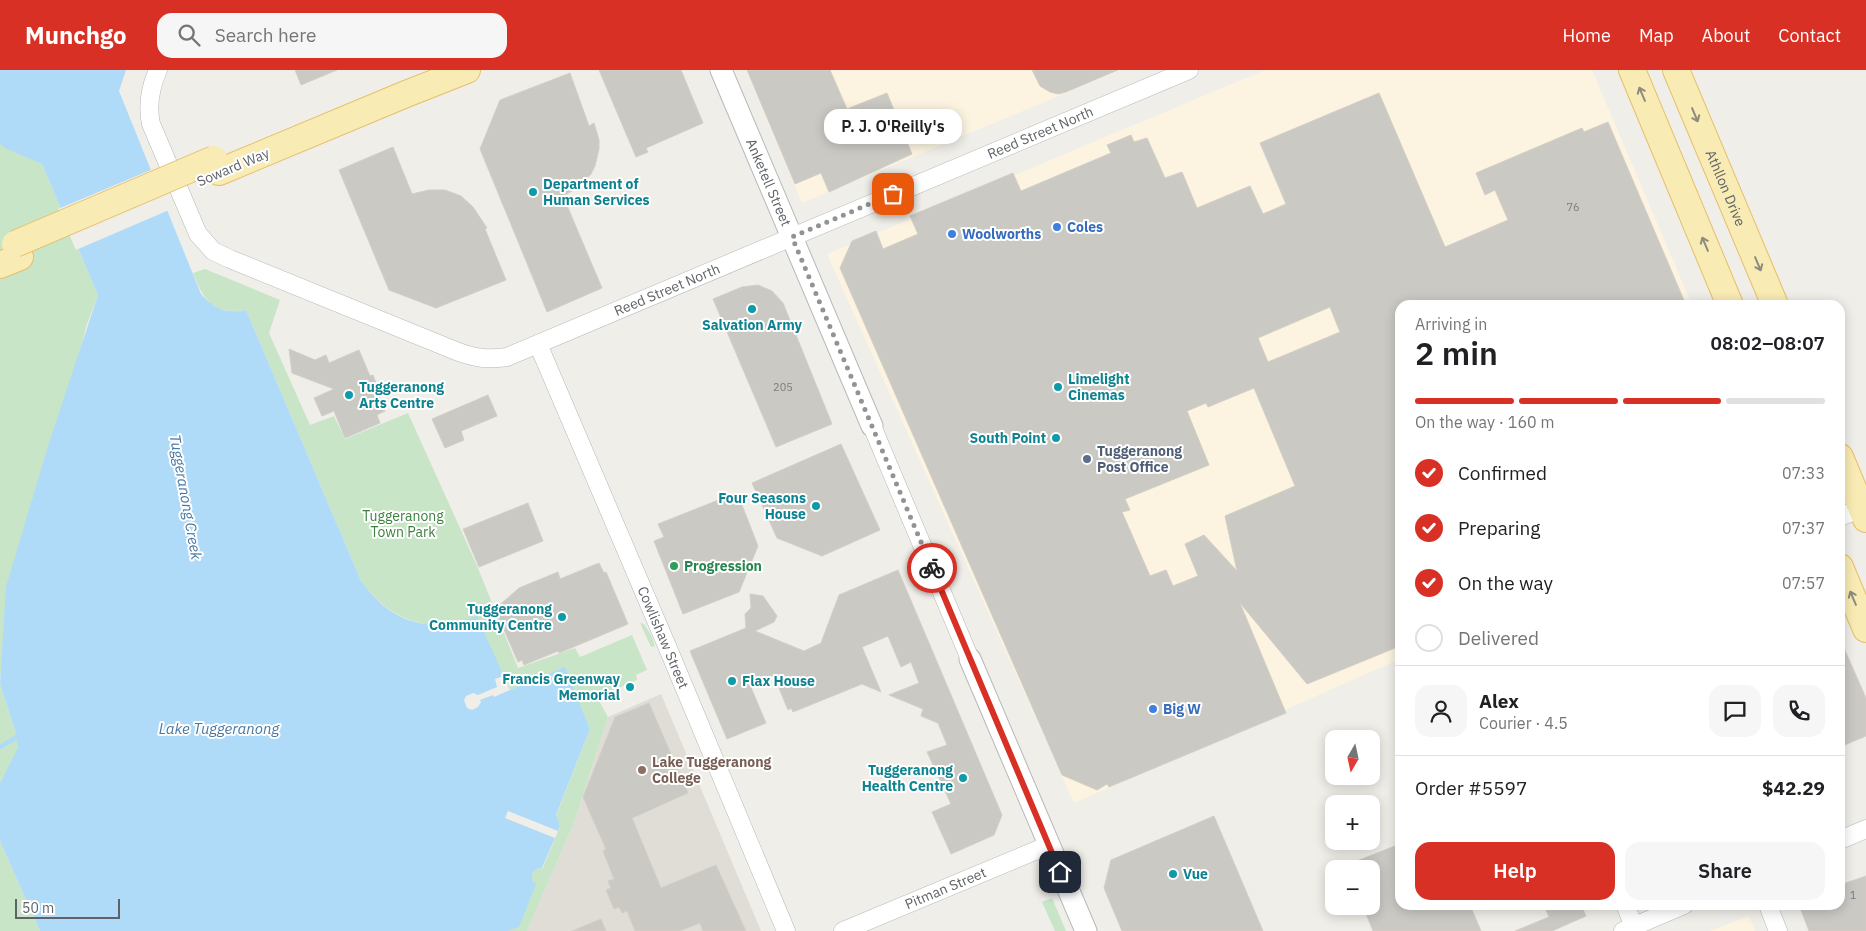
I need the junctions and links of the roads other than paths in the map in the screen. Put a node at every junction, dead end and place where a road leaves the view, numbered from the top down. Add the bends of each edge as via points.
1 (158, 70) edge
2 (425, 70) edge
3 (467, 70) edge
4 (721, 70) edge
5 (1189, 70) edge
6 (1632, 70) edge
7 (1676, 70) edge
8 (216, 166) junction
9 (792, 237) junction
10 (9, 254) edge
11 (1728, 300) edge
12 (1773, 300) edge
13 (538, 344) junction
14 (872, 426) joint
15 (1845, 472) edge
16 (1858, 512) edge
17 (1845, 579) edge
18 (1866, 629) edge
19 (970, 659) joint
20 (1866, 828) edge
21 (1845, 838) edge
22 (1049, 845) junction
23 (1626, 910) edge
24 (1673, 910) edge
25 (1770, 910) edge
26 (1629, 929) edge
27 (786, 931) edge
28 (842, 931) edge
29 (1086, 931) edge
30 (1778, 931) edge

1 - 13 street, Reed Street North via 149,99 151,124 198,234 214,250 481,359 507,357
2 - 8 main road, Soward Way
3 - 8 main road, Soward Way
4 - 9 street, Anketell Street
5 - 9 street, Reed Street North
11 -> 6 main road
7 -> 12 main road, Athllon Drive
8 - 10 main road, Soward Way
9 - 13 street, Reed Street North
9 - 14 street, Anketell Street
13 - 27 street, Cowlishaw Street
14 - 19 street, Anketell Street
15 - 16 main road
18 -> 17 main road
19 - 22 street, Anketell Street
20 - 21 street
22 - 28 street, Pitman Street
22 - 29 street, Anketell Street
23 - 26 street
24 - 26 street
25 - 30 street

